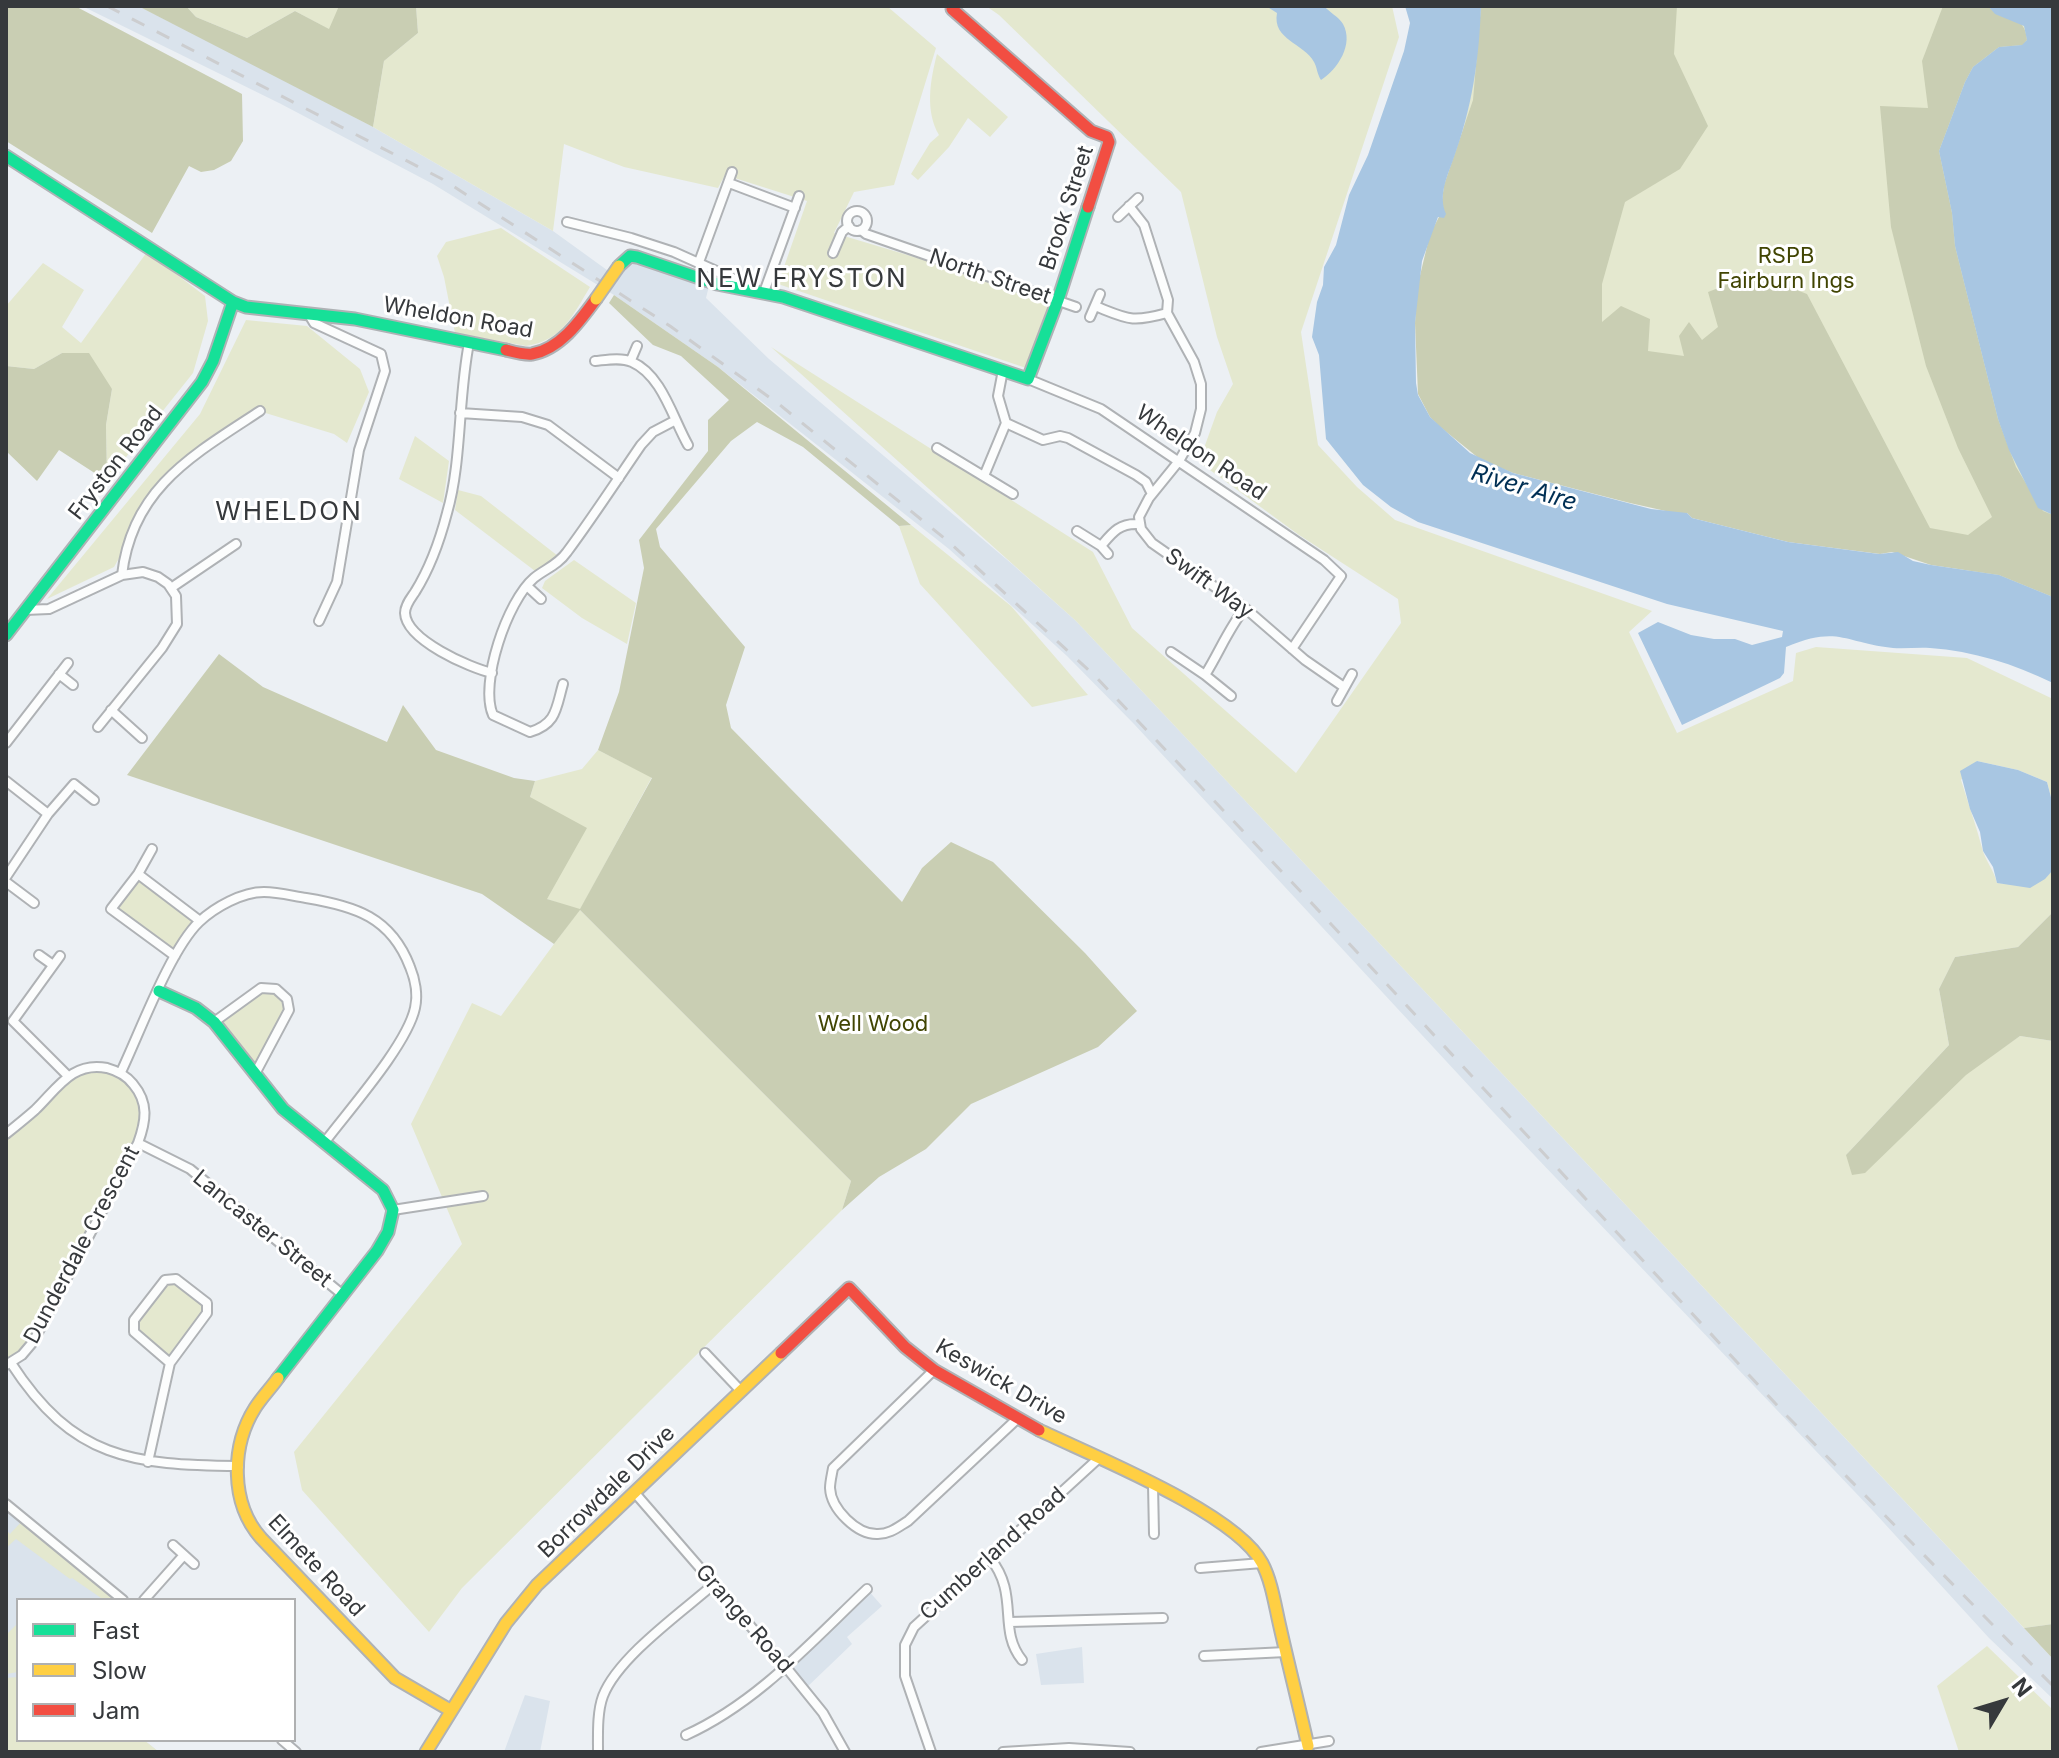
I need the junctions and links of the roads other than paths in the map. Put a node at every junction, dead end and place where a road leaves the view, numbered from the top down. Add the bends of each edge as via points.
1 (952, 9) dead end
2 (6, 156) edge
3 (732, 172) dead end
4 (729, 183) junction
5 (799, 196) dead end
6 (1138, 198) dead end
7 (1129, 206) junction
8 (795, 208) junction
9 (1118, 217) dead end
10 (567, 222) dead end
11 (849, 226) junction
12 (861, 230) junction
13 (833, 253) dead end
14 (699, 262) junction
15 (762, 291) junction
16 (1100, 294) dead end
17 (1058, 300) junction
18 (233, 302) junction
19 (1095, 306) junction
20 (1076, 307) dead end
21 (308, 312) junction
22 (1167, 313) junction
23 (1090, 317) dead end
24 (469, 343) junction
25 (637, 346) dead end
26 (631, 360) junction
27 (595, 361) dead end
28 (1003, 370) junction
29 (1028, 379) junction
30 (260, 411) dead end
31 (460, 413) junction
32 (674, 421) junction
33 (1006, 423) junction
34 (688, 445) dead end
35 (937, 448) dead end
36 (1179, 461) junction
37 (984, 476) junction
38 (619, 478) junction
39 (1013, 494) dead end
40 (1152, 494) junction
41 (1138, 524) junction
42 (1077, 531) dead end
43 (236, 544) dead end
44 (122, 575) junction
45 (527, 586) junction
46 (171, 588) junction
47 (541, 599) dead end
48 (1245, 608) junction
49 (25, 610) junction
50 (319, 621) dead end
51 (6, 635) edge
52 (1292, 649) junction
53 (1171, 652) dead end
54 (68, 663) dead end
55 (492, 673) junction
56 (59, 674) junction
57 (1352, 674) dead end
58 (1205, 675) junction
59 (563, 684) dead end
60 (73, 685) dead end
61 (1344, 687) junction
62 (1231, 696) dead end
63 (1337, 701) dead end
64 (111, 710) junction
65 (98, 727) dead end
66 (142, 738) dead end
67 (6, 743) edge
68 (6, 781) edge
69 (94, 800) dead end
70 (48, 814) junction
71 (152, 849) dead end
72 (138, 874) junction
73 (6, 879) edge
74 (34, 903) dead end
75 (200, 921) junction
76 (39, 955) dead end
77 (60, 956) dead end
78 (175, 956) junction
79 (53, 965) junction
80 (159, 991) junction
81 (214, 1022) junction
82 (121, 1072) junction
83 (256, 1072) junction
84 (68, 1076) junction
85 (6, 1134) edge
86 (138, 1143) junction
87 (324, 1143) junction
88 (483, 1196) dead end
89 (393, 1210) junction
90 (849, 1288) joint
91 (343, 1295) junction
92 (705, 1353) dead end
93 (170, 1363) junction
94 (9, 1364) edge
95 (934, 1370) junction
96 (741, 1391) junction
97 (1017, 1419) junction
98 (1099, 1458) junction
99 (148, 1462) junction
100 (239, 1466) junction
101 (1153, 1485) junction
102 (635, 1493) junction
103 (6, 1504) edge
104 (1154, 1534) dead end
105 (173, 1545) dead end
106 (184, 1555) junction
107 (990, 1558) junction
108 (1262, 1563) junction
109 (194, 1564) dead end
110 (1200, 1568) dead end
111 (714, 1584) junction
112 (867, 1589) dead end
113 (121, 1598) edge
114 (146, 1598) edge
115 (1163, 1618) dead end
116 (1010, 1622) junction
117 (1286, 1652) junction
118 (1204, 1656) dead end
119 (1022, 1660) dead end
120 (785, 1666) junction
121 (450, 1710) junction
122 (686, 1735) dead end
123 (1329, 1741) dead end
124 (1308, 1746) junction
125 (426, 1752) edge
126 (598, 1752) edge
127 (845, 1752) edge
128 (931, 1752) edge
129 (1003, 1752) edge
130 (1130, 1752) edge
131 (1261, 1752) edge

1 - 17 street, Brook Street via 1109,142
2 - 18 street, Wheldon Road
3 - 4 street
4 - 8 street
4 - 14 street
5 - 8 street
6 - 7 street
7 - 9 street
7 - 22 street via 1144,225 1168,300
8 - 15 street
10 - 14 street
11 - 12 street, North Street
11 - 12 street, North Street via 848,217 859,211 867,220
11 - 13 street
12 - 17 street, North Street
14 - 15 street
15 - 24 street, Wheldon Road, bridge via 717,284 630,256 579,323 542,352 529,355
15 - 28 street, Wheldon Road
16 - 19 street
17 - 20 street, North Street
17 - 29 street
18 - 21 street, Wheldon Road
18 - 49 street, Fryston Road via 202,382
19 - 22 street via 1141,320
19 - 23 street
21 - 24 street, Wheldon Road
21 - 50 street via 314,323 381,354 385,371 359,450 337,582
22 - 36 street via 1201,384 1195,433
24 - 31 street
25 - 26 street
26 - 27 street
26 - 32 street via 658,385
28 - 29 street, Wheldon Road
28 - 33 street via 998,396
29 - 36 street, Wheldon Road via 1101,409
30 - 44 street via 187,459 161,485 135,523
31 - 38 street via 522,417 548,425
31 - 55 street via 447,513 426,575 405,614 425,639 458,662
32 - 34 street
32 - 38 street via 653,432
33 - 37 street
33 - 40 street via 1043,440 1068,438 1136,475
35 - 37 street
36 - 40 street
36 - 52 street, Wheldon Road via 1341,576
37 - 39 street
38 - 45 street via 565,555
40 - 41 street
41 - 42 street via 1119,527 1104,550
41 - 48 street, Swift Way via 1152,543
43 - 46 street
44 - 46 street via 143,572
44 - 49 street via 49,609
45 - 47 street
45 - 55 street via 507,618
46 - 64 street via 177,624
48 - 52 street, Swift Way
48 - 58 street
49 - 51 street, Fryston Road
52 - 61 street, Swift Way
53 - 58 street
54 - 56 street
55 - 59 street via 488,705 493,715 530,732 553,718
56 - 60 street
56 - 67 street
57 - 61 street
58 - 62 street
61 - 63 street
64 - 65 street
64 - 66 street
68 - 70 street
69 - 70 street via 74,784
70 - 73 street
71 - 72 street
72 - 75 street
72 - 78 street via 111,909
73 - 74 street
75 - 78 street
75 - 87 street via 235,899 262,891 361,910 404,950 415,978 416,1005 408,1030
76 - 79 street
77 - 79 street
78 - 80 street
79 - 84 street via 13,1021
80 - 81 street
80 - 82 street
81 - 83 street
81 - 83 street via 261,988 276,989 287,999 289,1010
82 - 84 street via 84,1067
82 - 86 street, Dunderdale Crescent via 141,1096 145,1110
83 - 87 street via 283,1109
84 - 85 street
86 - 91 street, Lancaster Street via 190,1169
86 - 94 street, Dunderdale Crescent via 33,1342
87 - 89 street via 383,1190
88 - 89 street
89 - 91 street, Elmete Road via 377,1251
90 - 95 street, Keswick Drive
90 - 96 street, Borrowdale Drive
91 - 100 street, Elmete Road via 255,1408 240,1446
92 - 96 street
93 - 93 street via 207,1313 207,1303 176,1279 165,1280 134,1320 134,1332
93 - 99 street
94 - 99 street via 70,1432 93,1446
95 - 97 street, Keswick Drive
95 - 97 street via 833,1468 830,1489 835,1503 859,1529 876,1534 908,1521
96 - 102 street, Borrowdale Drive
97 - 98 street, Keswick Drive
98 - 101 street, Keswick Drive
98 - 107 street, Cumberland Road
99 - 100 street
100 - 121 street, Elmete Road via 242,1504 250,1524 269,1546 395,1678
101 - 104 street
101 - 108 street, Keswick Drive via 1229,1527
102 - 111 street, Grange Road
102 - 121 street, Borrowdale Drive via 537,1585
103 - 113 street
105 - 106 street
106 - 109 street
106 - 114 street
107 - 116 street via 1007,1588
107 - 128 street, Cumberland Road via 914,1627 905,1645 905,1676
108 - 110 street
108 - 117 street, Keswick Drive
111 - 120 street, Grange Road
111 - 126 street via 617,1671 602,1697
112 - 120 street
115 - 116 street
116 - 119 street via 1011,1647
117 - 118 street
117 - 124 street, Keswick Drive
120 - 122 street via 733,1710
120 - 127 street, Grange Road via 823,1713
121 - 125 street, Borrowdale Drive
123 - 124 street
124 - 131 street
129 - 130 street

